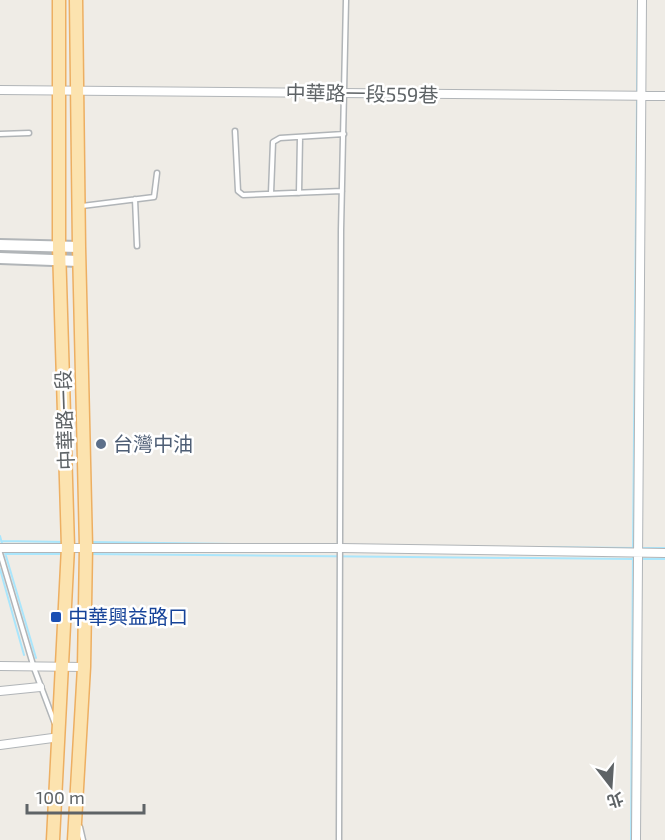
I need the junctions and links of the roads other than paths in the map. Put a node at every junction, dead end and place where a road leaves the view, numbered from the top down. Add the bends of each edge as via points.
1 (59, 0) edge
2 (76, 0) edge
3 (346, 0) edge
4 (642, 0) edge
5 (0, 90) edge
6 (60, 90) junction
7 (77, 90) junction
8 (344, 94) junction
9 (642, 96) junction
10 (665, 96) edge
11 (235, 131) dead end
12 (29, 133) dead end
13 (0, 134) edge
14 (344, 134) junction
15 (300, 137) junction
16 (157, 173) dead end
17 (342, 191) junction
18 (299, 193) junction
19 (271, 194) junction
20 (135, 199) junction
21 (78, 206) junction
22 (0, 245) edge
23 (136, 246) dead end
24 (59, 247) junction
25 (79, 247) junction
26 (0, 258) edge
27 (79, 261) junction
28 (60, 262) junction
29 (68, 547) junction
30 (86, 547) junction
31 (0, 548) edge
32 (341, 549) junction
33 (0, 553) edge
34 (638, 553) junction
35 (665, 553) edge
36 (0, 666) edge
37 (84, 667) junction
38 (34, 668) junction
39 (63, 669) junction
40 (40, 687) junction
41 (0, 691) edge
42 (60, 737) junction
43 (0, 745) edge
44 (76, 809) junction
45 (53, 840) edge
46 (74, 840) edge
47 (83, 840) edge
48 (339, 840) edge
49 (636, 840) edge

1 - 6 main road, 中華路一段
2 - 7 main road, 中華路一段
3 - 8 lane
4 - 9 street
5 - 6 street, 中華路一段559巷
6 - 7 street, 中華路一段559巷
6 - 24 main road, 中華路一段
7 - 8 street, 中華路一段559巷
7 - 21 main road, 中華路一段
8 - 9 street, 中華路一段559巷
8 - 14 lane
9 - 10 street, 中華路一段559巷
9 - 34 street
11 - 19 lane via 238,191 243,195
12 - 13 lane
14 - 15 lane
14 - 17 lane
15 - 18 lane
15 - 19 lane via 273,142
16 - 20 lane via 154,197
17 - 18 lane
17 - 32 lane
18 - 19 lane
20 - 21 lane
20 - 23 lane
21 - 25 main road, 中華路一段
22 - 24 street
24 - 25 street
24 - 28 main road, 中華路一段
25 - 27 main road, 中華路一段
26 - 28 street
27 - 28 street
27 - 30 main road, 中華路一段
28 - 29 main road, 中華路一段
29 - 30 street
29 - 31 street
29 - 39 main road, 中華路一段
30 - 32 street
30 - 37 main road, 中華路一段
32 - 34 street
32 - 48 lane
33 - 38 lane
34 - 35 street
34 - 49 street
36 - 38 street
37 - 39 street
37 - 44 main road, 中華路一段
38 - 39 street
38 - 40 lane
39 - 42 main road, 中華路一段
40 - 41 street
40 - 42 lane
42 - 43 street
42 - 45 main road, 中華路一段
44 - 46 main road, 中華路一段
44 - 47 lane

